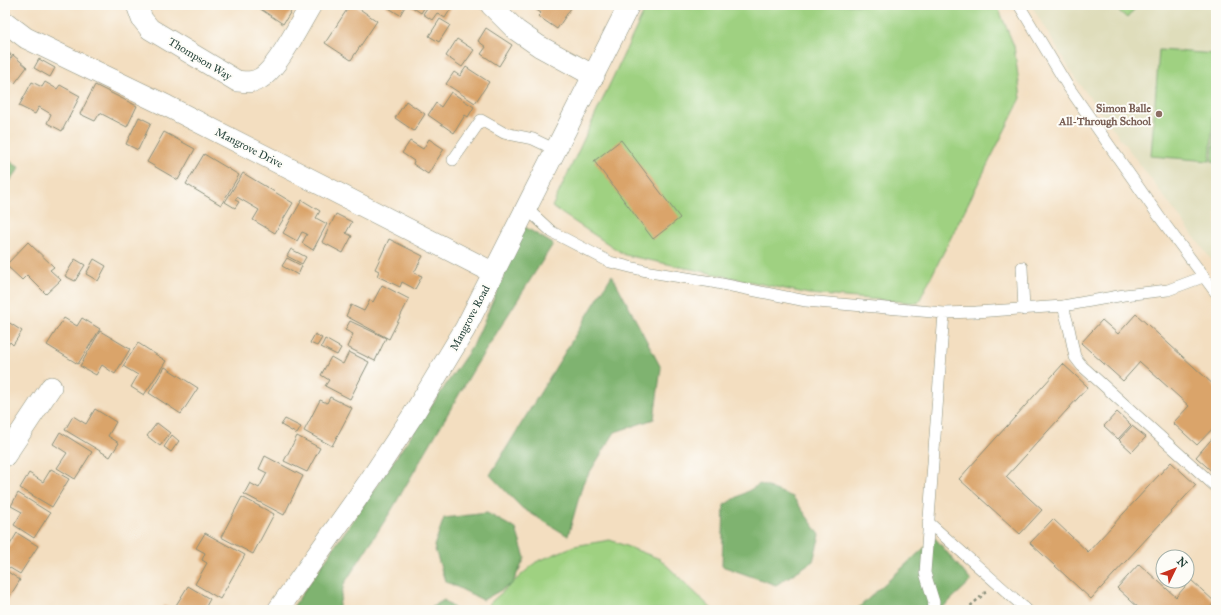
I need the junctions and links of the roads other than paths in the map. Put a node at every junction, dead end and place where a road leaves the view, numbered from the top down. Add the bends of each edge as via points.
1 (137, 5) edge
2 (311, 5) edge
3 (491, 5) edge
4 (629, 5) edge
5 (1019, 5) edge
6 (5, 22) edge
7 (594, 76) junction
8 (556, 150) junction
9 (453, 160) dead end
10 (526, 208) junction
11 (1022, 267) dead end
12 (494, 273) junction
13 (1203, 277) junction
14 (1216, 293) edge
15 (1063, 306) junction
16 (1024, 310) junction
17 (944, 313) junction
18 (51, 387) dead end
19 (5, 456) edge
20 (1216, 487) edge
21 (928, 522) junction
22 (278, 610) edge
23 (933, 610) edge
24 (1026, 610) edge

1 - 2 street, Thompson Way via 142,19 150,29 237,81 250,83 272,69
3 - 7 street via 516,30 539,46
4 - 7 street, Mangrove Road
5 - 13 lane via 1067,85
6 - 12 street, Mangrove Drive via 26,38 167,106
7 - 8 street, Mangrove Road
8 - 9 lane via 533,139 504,133 481,120
8 - 10 street, Mangrove Road
10 - 12 street, Mangrove Road
10 - 17 lane via 552,232 610,262 650,272 806,301
11 - 16 lane
12 - 22 street, Mangrove Road via 466,329 413,415
13 - 14 lane
13 - 15 lane via 1168,290
15 - 16 lane
15 - 20 lane via 1070,328 1074,357
16 - 17 lane
17 - 21 lane
18 - 19 street
21 - 23 lane via 925,573 934,602
21 - 24 lane

